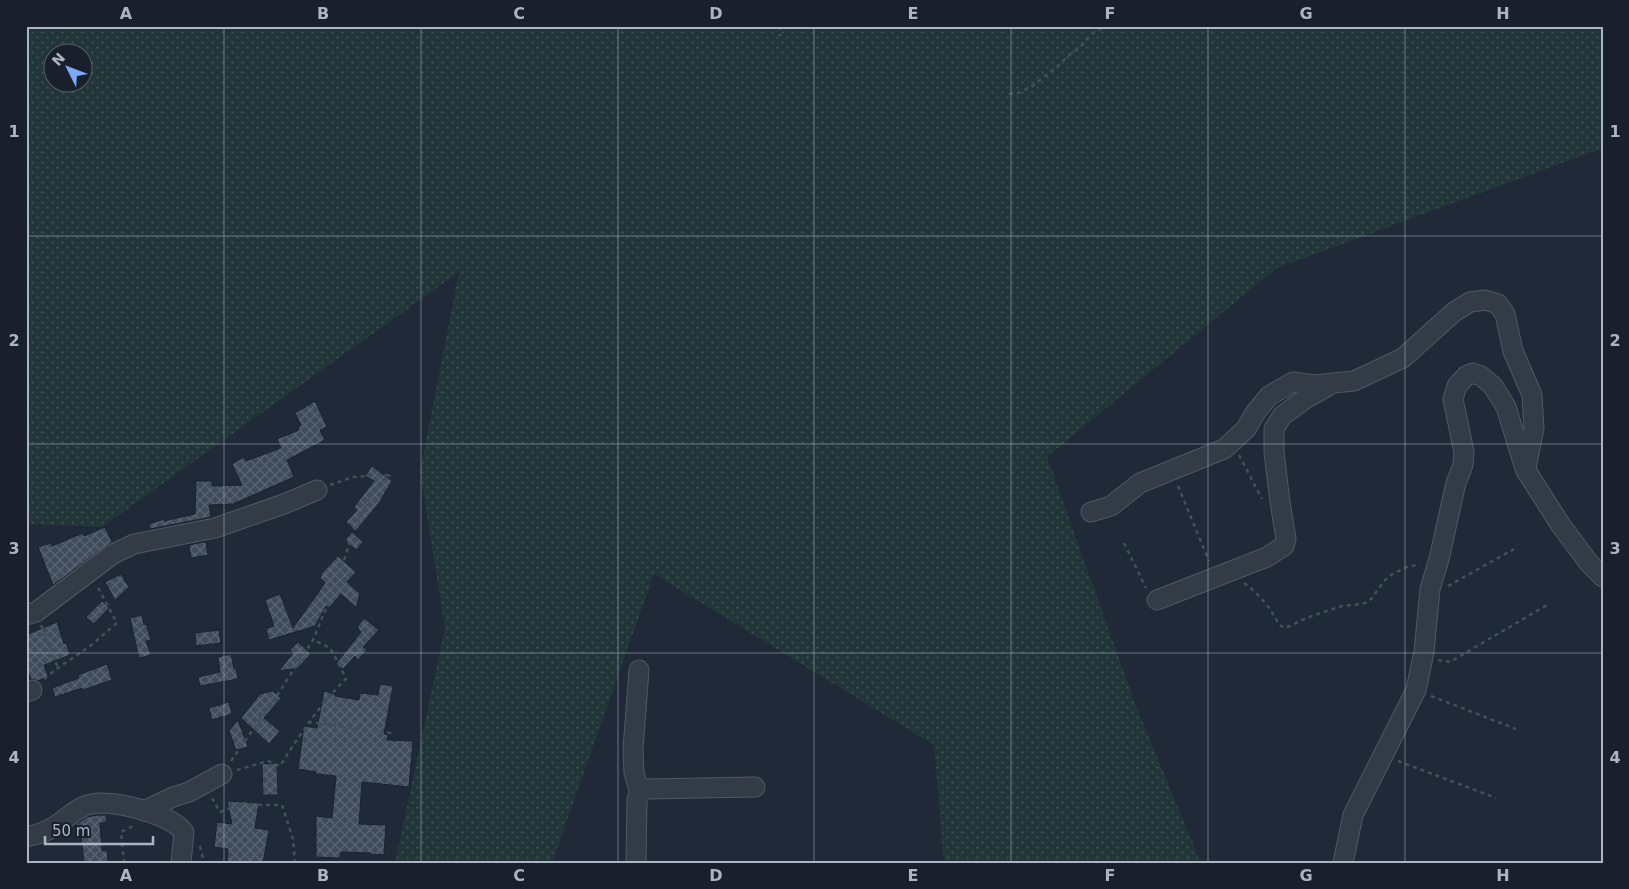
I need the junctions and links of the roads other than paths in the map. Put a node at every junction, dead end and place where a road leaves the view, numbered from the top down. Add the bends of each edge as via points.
1 (1334, 383) junction
2 (1525, 469) junction
3 (317, 490) road end
4 (1091, 512) dead end
5 (1603, 577) edge
6 (1157, 600) road end
7 (31, 614) edge
8 (639, 670) dead end
9 (222, 774) road end
10 (755, 787) dead end
11 (640, 793) junction
12 (144, 811) junction
13 (26, 837) edge
14 (181, 863) edge
15 (636, 863) edge
16 (1343, 863) edge

1 - 2 street via 1354,381 1403,358 1454,312 1470,302 1484,300 1498,304 1505,314 1513,351 1532,394 1534,428
1 - 4 street via 1313,385 1293,382 1269,396 1246,429 1224,449 1140,483 1110,506
1 - 6 street via 1282,416 1274,429 1274,452 1286,538 1284,546 1267,556
2 - 5 street via 1560,524
2 - 16 street via 1506,407 1487,380 1473,373 1466,376 1457,386 1454,399 1464,452 1463,465 1429,597 1424,652 1416,690 1353,815
3 - 7 street via 215,528 134,544 113,554
8 - 11 street via 633,750 634,773
9 - 12 street
10 - 11 street via 648,789
11 - 15 street via 637,799
12 - 13 street via 107,803 86,805 53,828
12 - 14 street via 167,818 184,832

